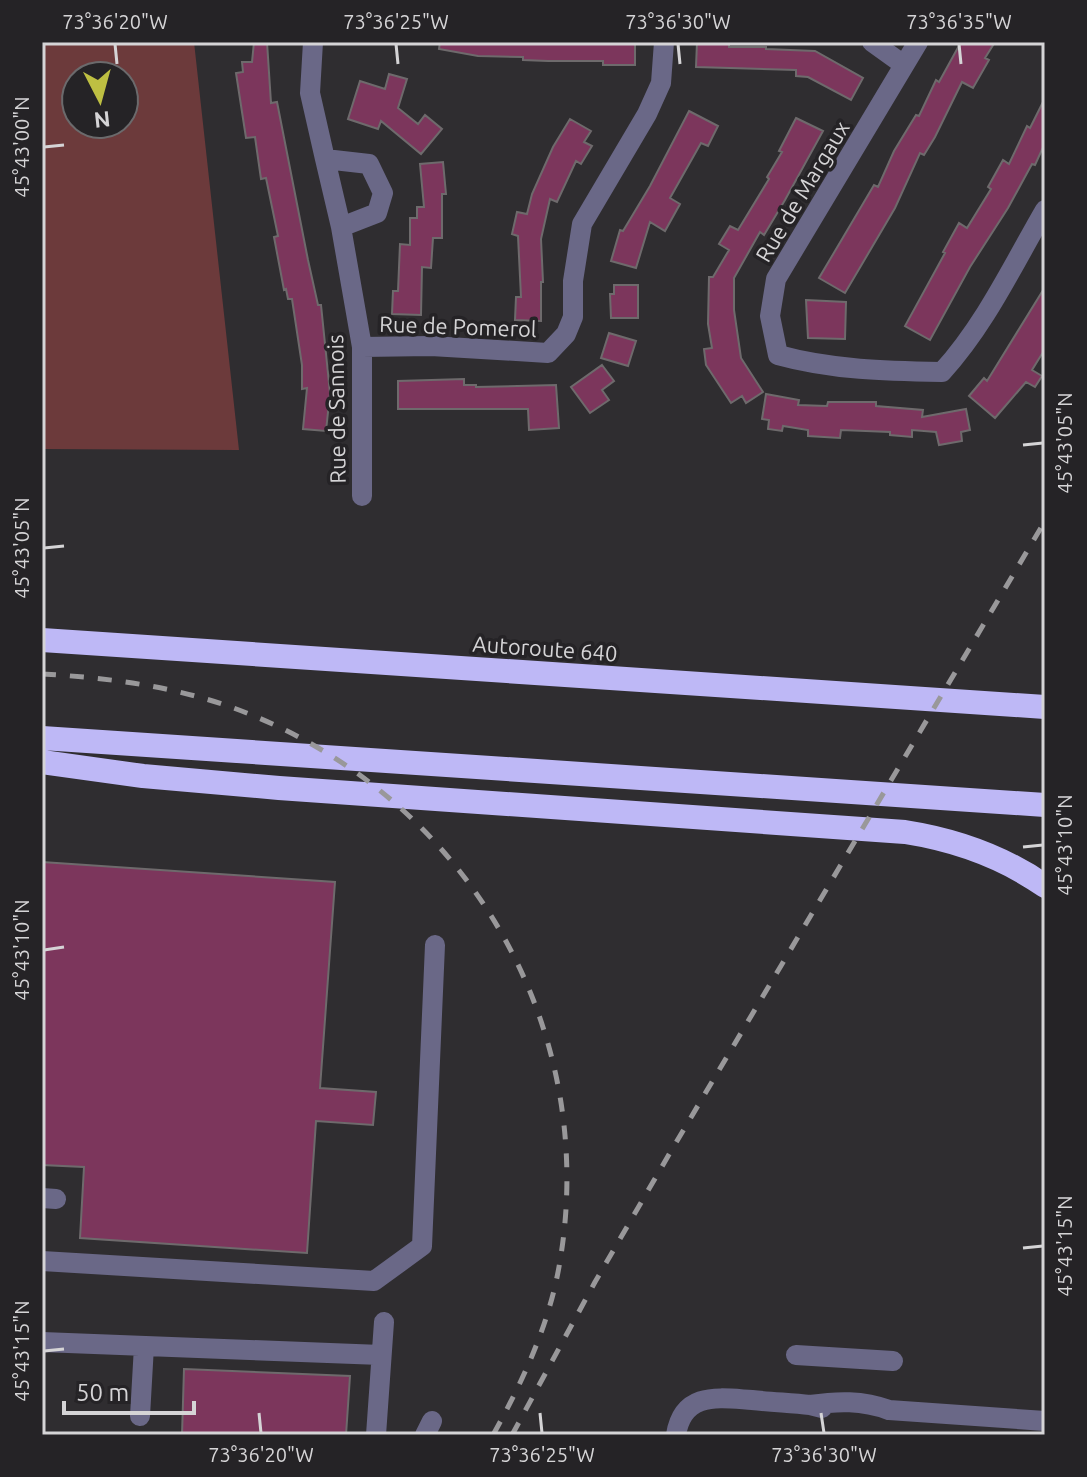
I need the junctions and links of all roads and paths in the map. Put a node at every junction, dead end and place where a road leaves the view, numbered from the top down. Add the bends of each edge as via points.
1 (313, 42) edge
2 (664, 42) edge
3 (872, 42) edge
4 (918, 42) edge
5 (904, 65) junction
6 (325, 159) junction
7 (1045, 210) edge
8 (341, 227) junction
9 (362, 347) junction
10 (362, 496) dead end
11 (42, 640) edge
12 (1045, 700) edge
13 (973, 702) junction
14 (1045, 707) edge
15 (42, 738) edge
16 (42, 762) edge
17 (1045, 805) edge
18 (1045, 886) edge
19 (435, 945) dead end
20 (42, 1261) edge
21 (384, 1322) dead end
22 (42, 1342) edge
23 (144, 1346) junction
24 (381, 1355) junction
25 (796, 1355) dead end
26 (893, 1361) dead end
27 (140, 1416) dead end
28 (1045, 1421) edge
29 (376, 1435) edge
30 (676, 1435) edge

1 - 6 street, Rue de Sannois via 310,93
2 - 9 street, Rue de Pomerol via 661,83 582,224 573,317 548,353
3 - 5 street
4 - 5 street, Rue de Margaux
5 - 7 street, Rue de Margaux via 776,279 770,316 778,355 811,364 942,372 979,325
6 - 8 street, Rue de Sannois
6 - 8 street via 369,164 383,193 377,213
8 - 9 street, Rue de Sannois
9 - 10 street, Rue de Sannois
11 - 13 highway, Autoroute 640
12 - 13 highway
13 - 14 highway, Autoroute 640
15 - 17 highway
16 - 18 highway via 279,788 894,830 964,844
19 - 20 street via 422,1246 374,1281
21 - 24 street
22 - 23 street
23 - 24 street
23 - 27 street
24 - 29 street
25 - 26 street
28 - 30 street via 889,1410 872,1415 707,1399 686,1412

